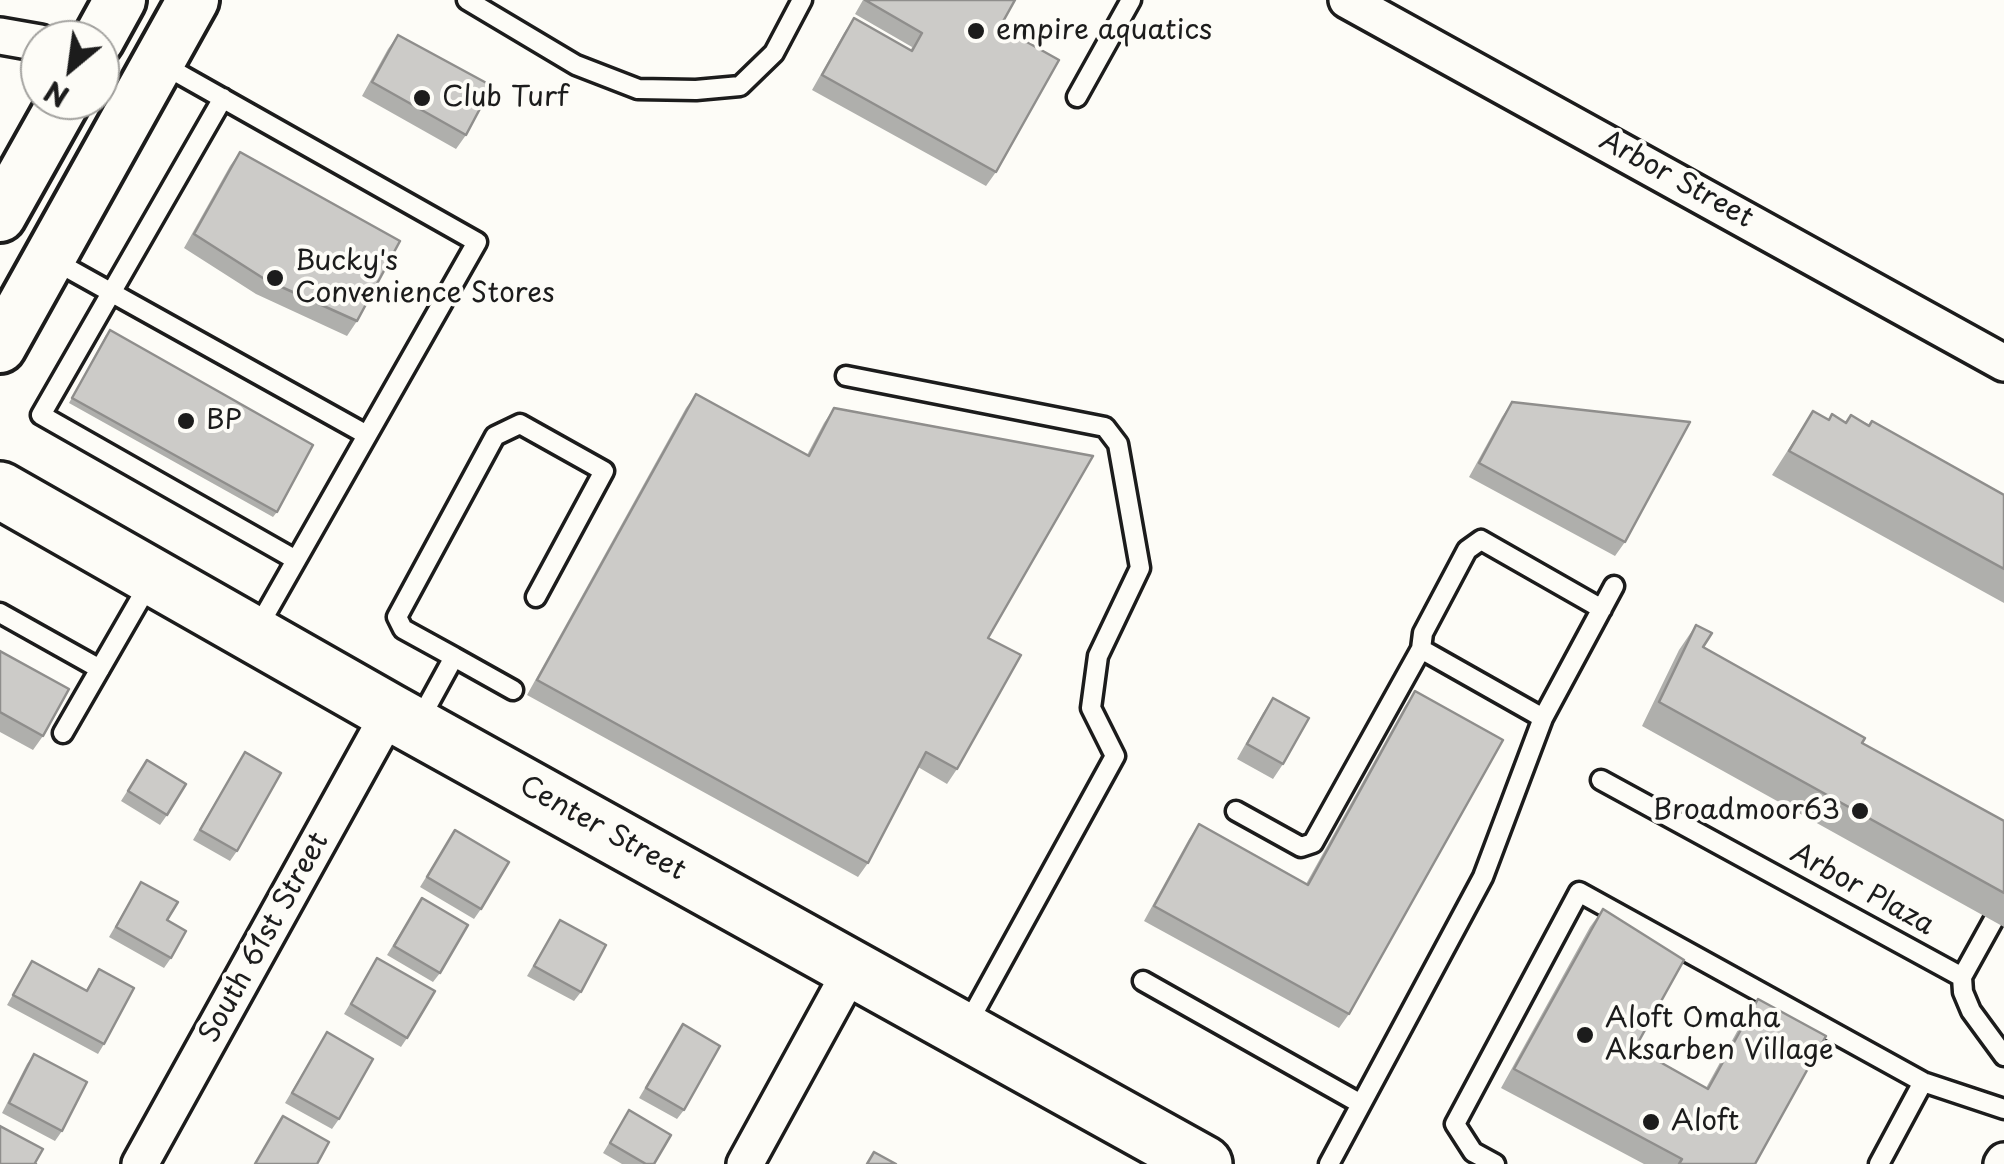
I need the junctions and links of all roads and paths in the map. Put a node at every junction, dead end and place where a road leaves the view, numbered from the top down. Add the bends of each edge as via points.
1 (193, 0) edge
2 (467, 0) edge
3 (802, 0) edge
4 (1131, 0) edge
5 (1347, 0) edge
6 (159, 62) junction
7 (1078, 97) dead end
8 (223, 98) junction
9 (52, 120) edge
10 (3, 204) edge
11 (50, 258) junction
12 (110, 292) junction
13 (0, 347) edge
14 (2004, 363) edge
15 (846, 376) dead end
16 (367, 435) junction
17 (8, 501) edge
18 (296, 560) junction
19 (152, 577) junction
20 (1614, 586) dead end
21 (536, 598) dead end
22 (1602, 609) junction
23 (0, 613) edge
24 (254, 634) junction
25 (1421, 650) junction
26 (454, 657) junction
27 (100, 669) junction
28 (513, 690) dead end
29 (1543, 718) junction
30 (403, 719) junction
31 (63, 733) edge
32 (1600, 780) dead end
33 (1236, 812) dead end
34 (1992, 921) edge
35 (853, 968) junction
36 (1962, 977) junction
37 (1143, 981) dead end
38 (964, 1030) junction
39 (2004, 1056) edge
40 (1922, 1082) junction
41 (1362, 1104) junction
42 (2004, 1109) edge
43 (140, 1164) edge
44 (745, 1164) edge
45 (1204, 1164) edge
46 (1329, 1164) edge
47 (1495, 1164) edge
48 (1880, 1164) edge

1 - 6 main road
2 - 3 lane via 592,71 638,89 696,90 740,86 774,54
4 - 7 lane
5 - 14 street, Arbor Street
6 - 8 lane
6 - 11 main road
8 - 12 lane
8 - 16 lane via 477,242
9 - 10 main road
11 - 12 lane
11 - 13 main road
12 - 16 lane
12 - 18 lane via 41,414
15 - 38 lane via 1105,427 1118,444 1140,568 1098,656 1092,708 1115,756
16 - 18 lane
17 - 19 main road, Center Street
18 - 24 lane
19 - 24 main road, Center Street
19 - 27 lane
20 - 22 lane
21 - 26 lane via 604,471 520,424 495,436 397,618 403,629
22 - 25 lane via 1481,540 1467,550
22 - 29 lane
23 - 27 lane
24 - 30 main road, Center Street
25 - 29 lane
25 - 33 lane via 1312,843 1300,848
26 - 28 lane
26 - 30 lane
27 - 31 lane
29 - 41 lane via 1483,876
30 - 35 main road, Center Street
30 - 43 street, South 61st Street
32 - 36 lane, Arbor Plaza
34 - 36 lane
35 - 38 main road, Center Street
35 - 44 street
36 - 39 lane via 1971,1011
37 - 41 lane
38 - 45 main road, Center Street
40 - 42 lane
40 - 47 lane via 1579,892 1455,1124 1473,1152
40 - 48 lane
41 - 46 lane

